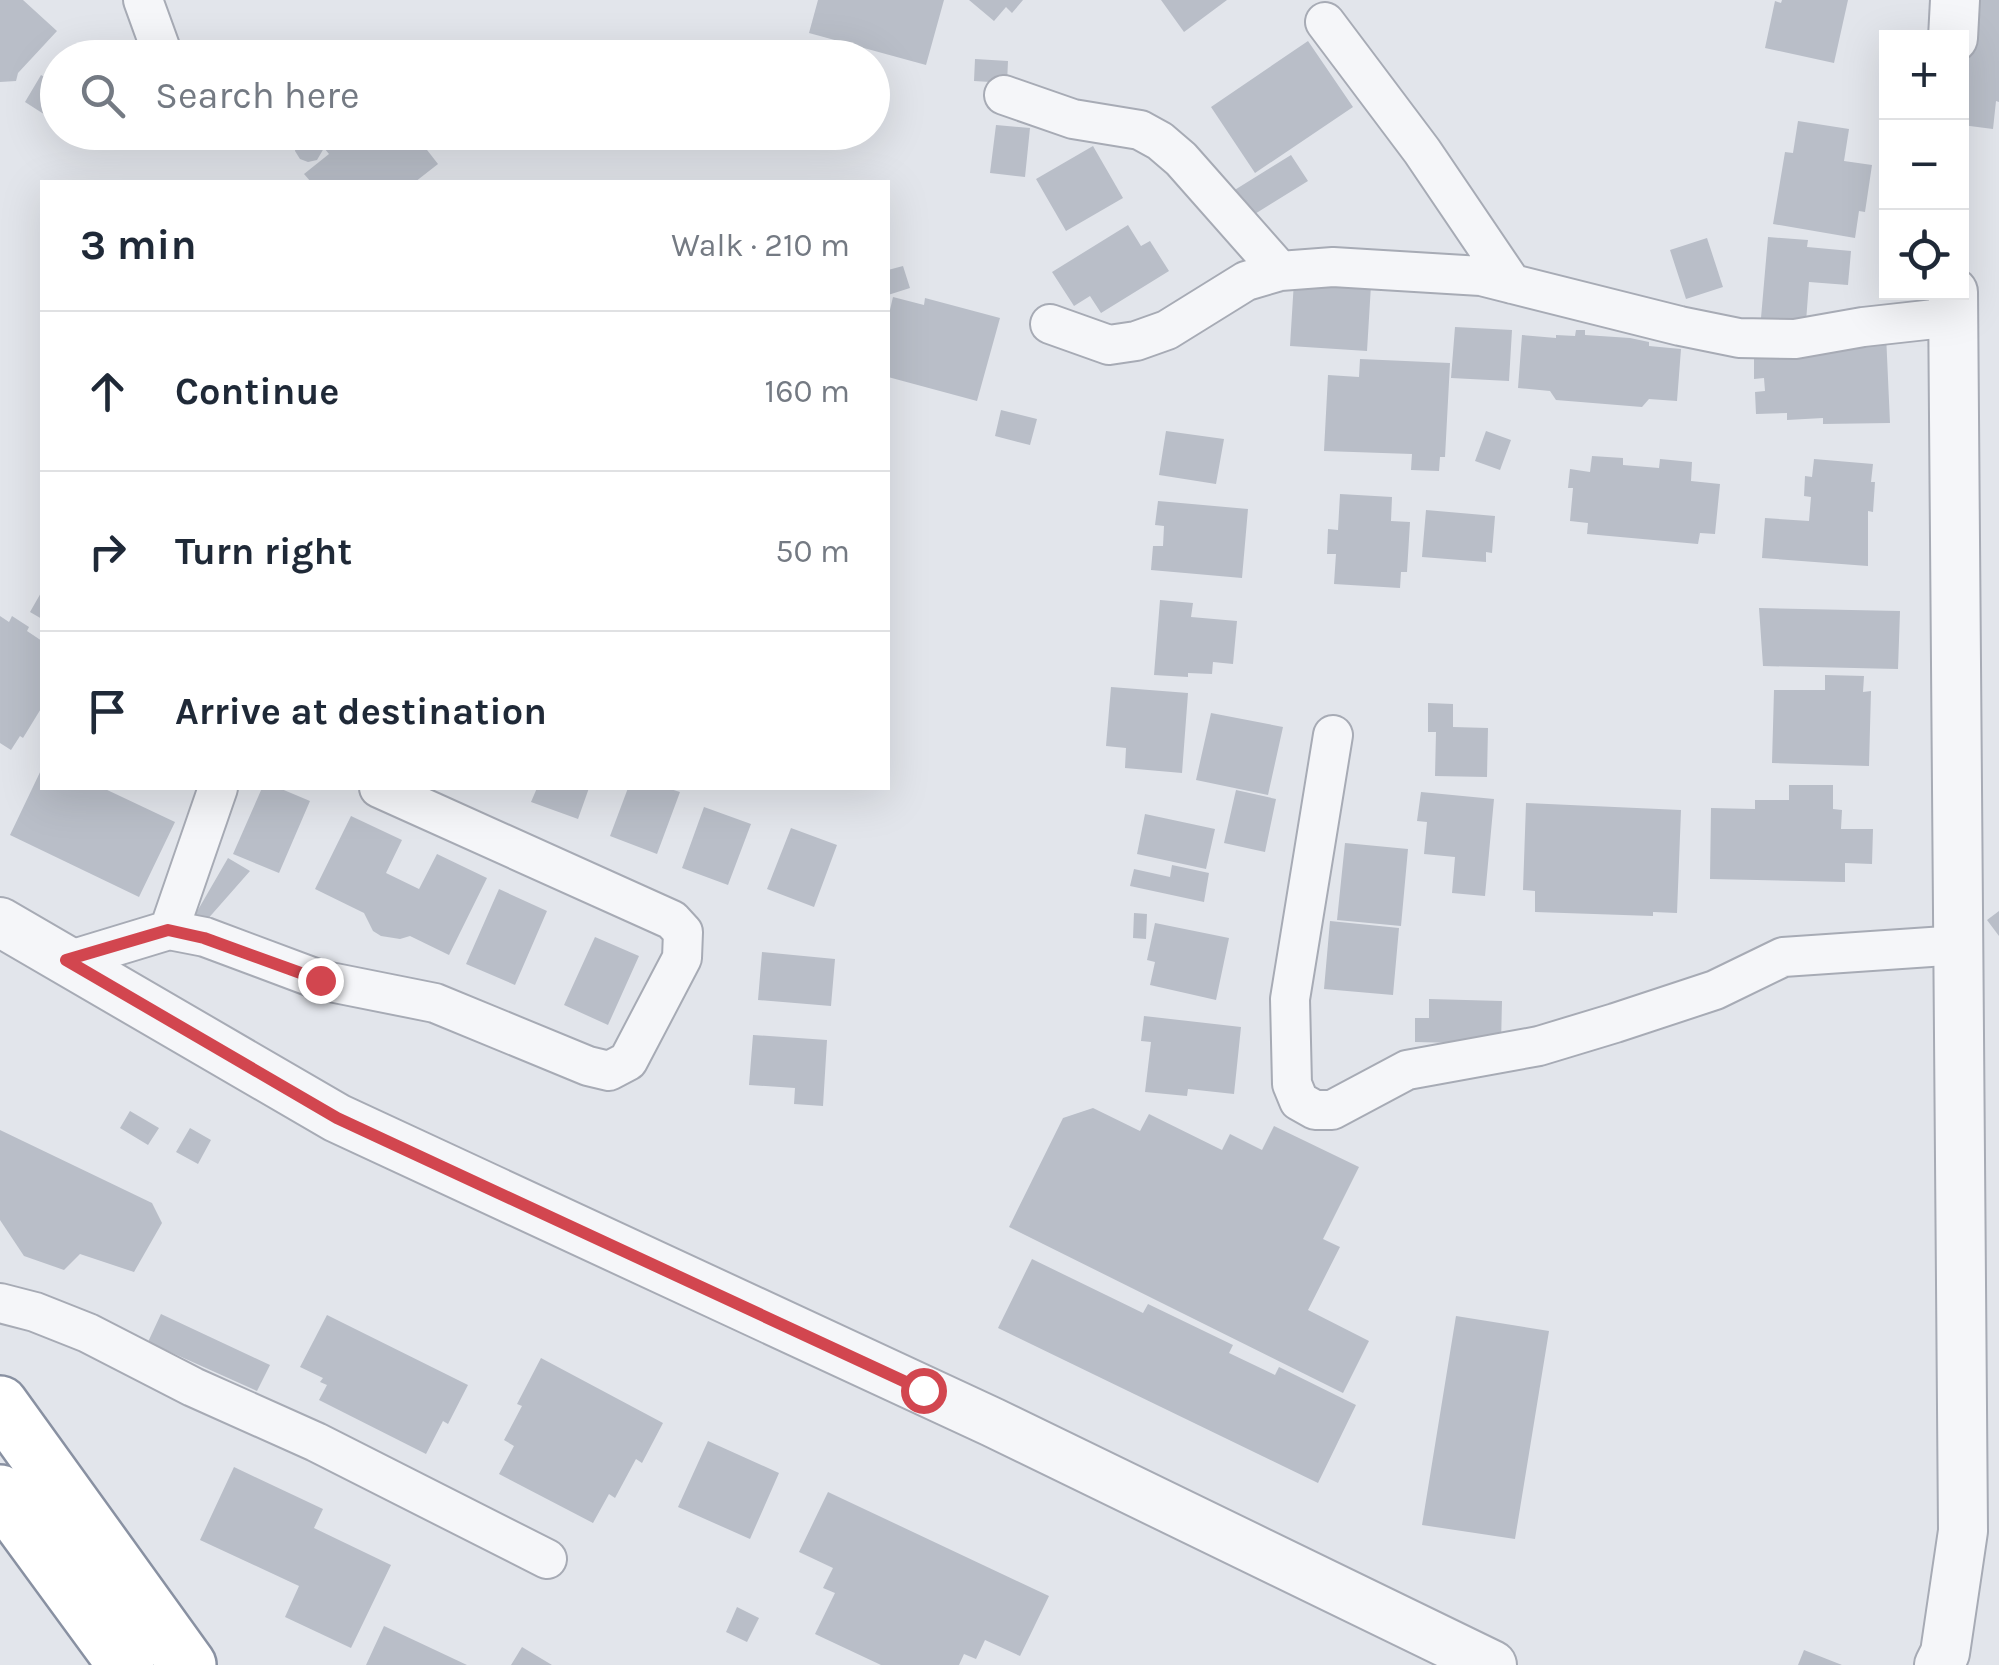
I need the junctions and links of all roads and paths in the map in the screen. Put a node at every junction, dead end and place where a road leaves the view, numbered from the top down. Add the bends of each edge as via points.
1 (143, 0) edge
2 (1954, 0) edge
3 (1325, 22) dead end
4 (1953, 30) edge
5 (157, 40) edge
6 (1004, 95) dead end
7 (1280, 271) junction
8 (1512, 284) junction
9 (1953, 304) edge
10 (1050, 324) dead end
11 (1333, 735) dead end
12 (217, 790) edge
13 (382, 790) edge
14 (0, 922) edge
15 (168, 930) junction
16 (1960, 945) junction
17 (66, 960) junction
18 (0, 1303) edge
19 (0, 1404) edge
20 (0, 1493) edge
21 (547, 1558) dead end
22 (126, 1665) edge
23 (188, 1665) edge
24 (1492, 1665) edge
25 (1939, 1665) edge

1 - 5 street
2 - 4 street
3 - 8 street
6 - 7 street via 1160,141
7 - 8 street via 1412,270
7 - 10 street via 1246,281 1167,330 1136,341 1109,345
8 - 9 street via 1738,338 1796,339
9 - 16 street
11 - 16 street via 1290,999 1292,1084 1299,1101 1316,1110 1332,1110 1407,1070 1539,1046 1633,1017 1715,990 1783,957
12 - 15 street
13 - 15 street via 672,920 682,932 682,958 628,1060 609,1070 588,1066 434,1003 320,980
14 - 17 street
15 - 17 street
16 - 25 street via 1963,1531
17 - 24 street via 337,1118 992,1422
18 - 21 street via 88,1332
19 - 23 highway
20 - 22 highway

